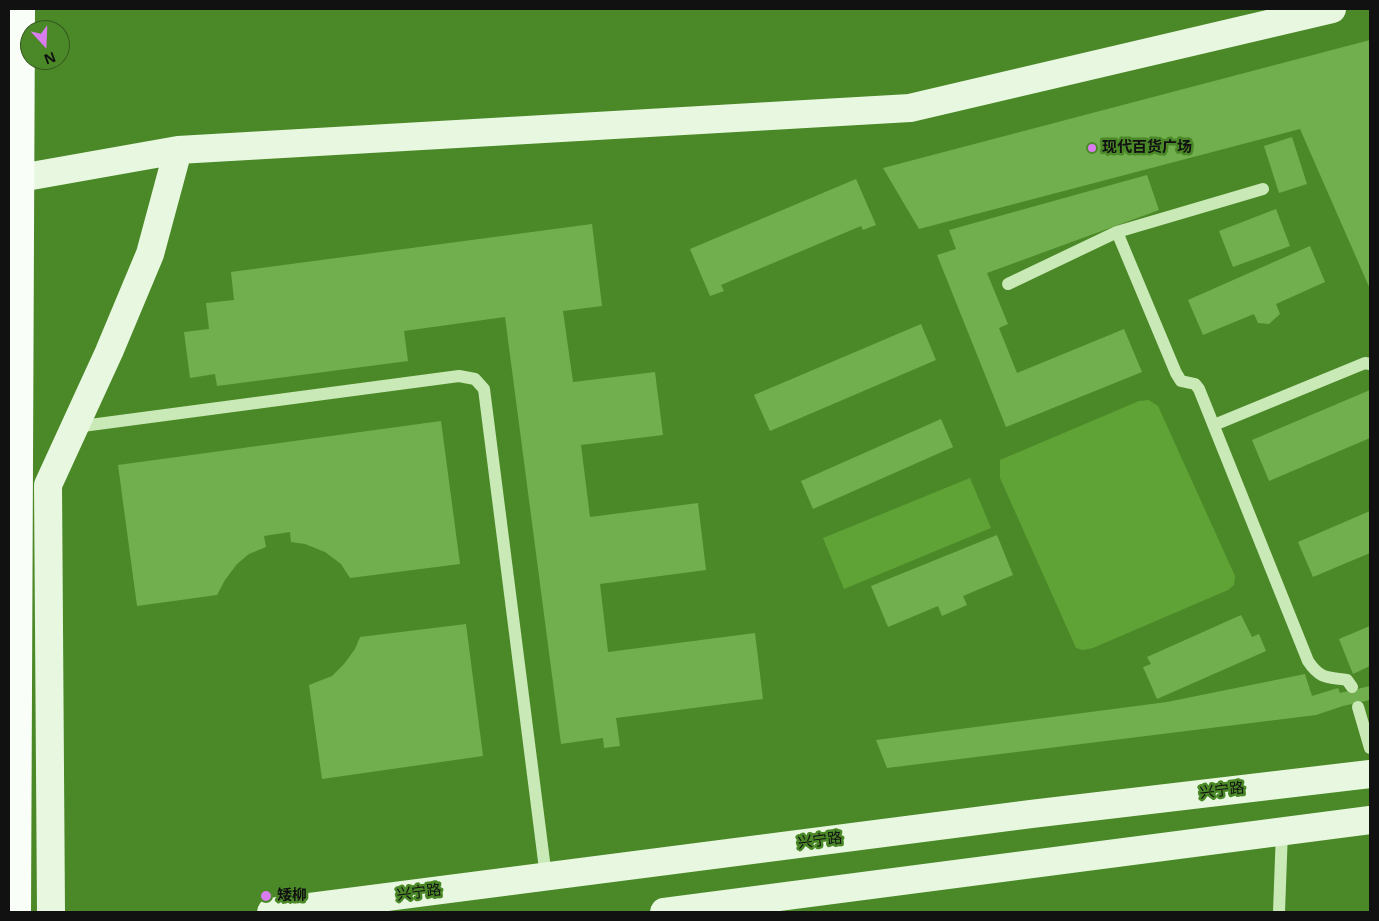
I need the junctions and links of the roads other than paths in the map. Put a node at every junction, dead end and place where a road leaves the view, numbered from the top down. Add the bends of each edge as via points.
1 (21, 9) edge
2 (1332, 9) edge
3 (178, 150) junction
4 (9, 180) edge
5 (1263, 189) dead end
6 (1117, 232) junction
7 (1008, 284) dead end
8 (1370, 364) edge
9 (1214, 425) junction
10 (75, 427) junction
11 (1352, 687) dead end
12 (1358, 707) dead end
13 (1370, 748) edge
14 (1370, 774) edge
15 (1370, 820) edge
16 (1282, 831) junction
17 (546, 877) junction
18 (17, 912) edge
19 (51, 912) edge
20 (271, 912) edge
21 (664, 912) edge
22 (1279, 912) edge

1 - 18 main road, bridge
2 - 3 street via 910,108
3 - 4 street
3 - 10 street via 150,254
5 - 6 lane
6 - 7 lane
6 - 9 lane via 1176,373 1181,381 1195,384 1199,389
8 - 9 lane
9 - 11 lane via 1308,661 1322,677 1347,680
10 - 17 lane via 459,376 475,379 484,389
10 - 19 street via 48,485
12 - 13 lane
14 - 17 street, 兴宁路
15 - 16 street
16 - 21 street
16 - 22 lane
17 - 20 street, 兴宁路

